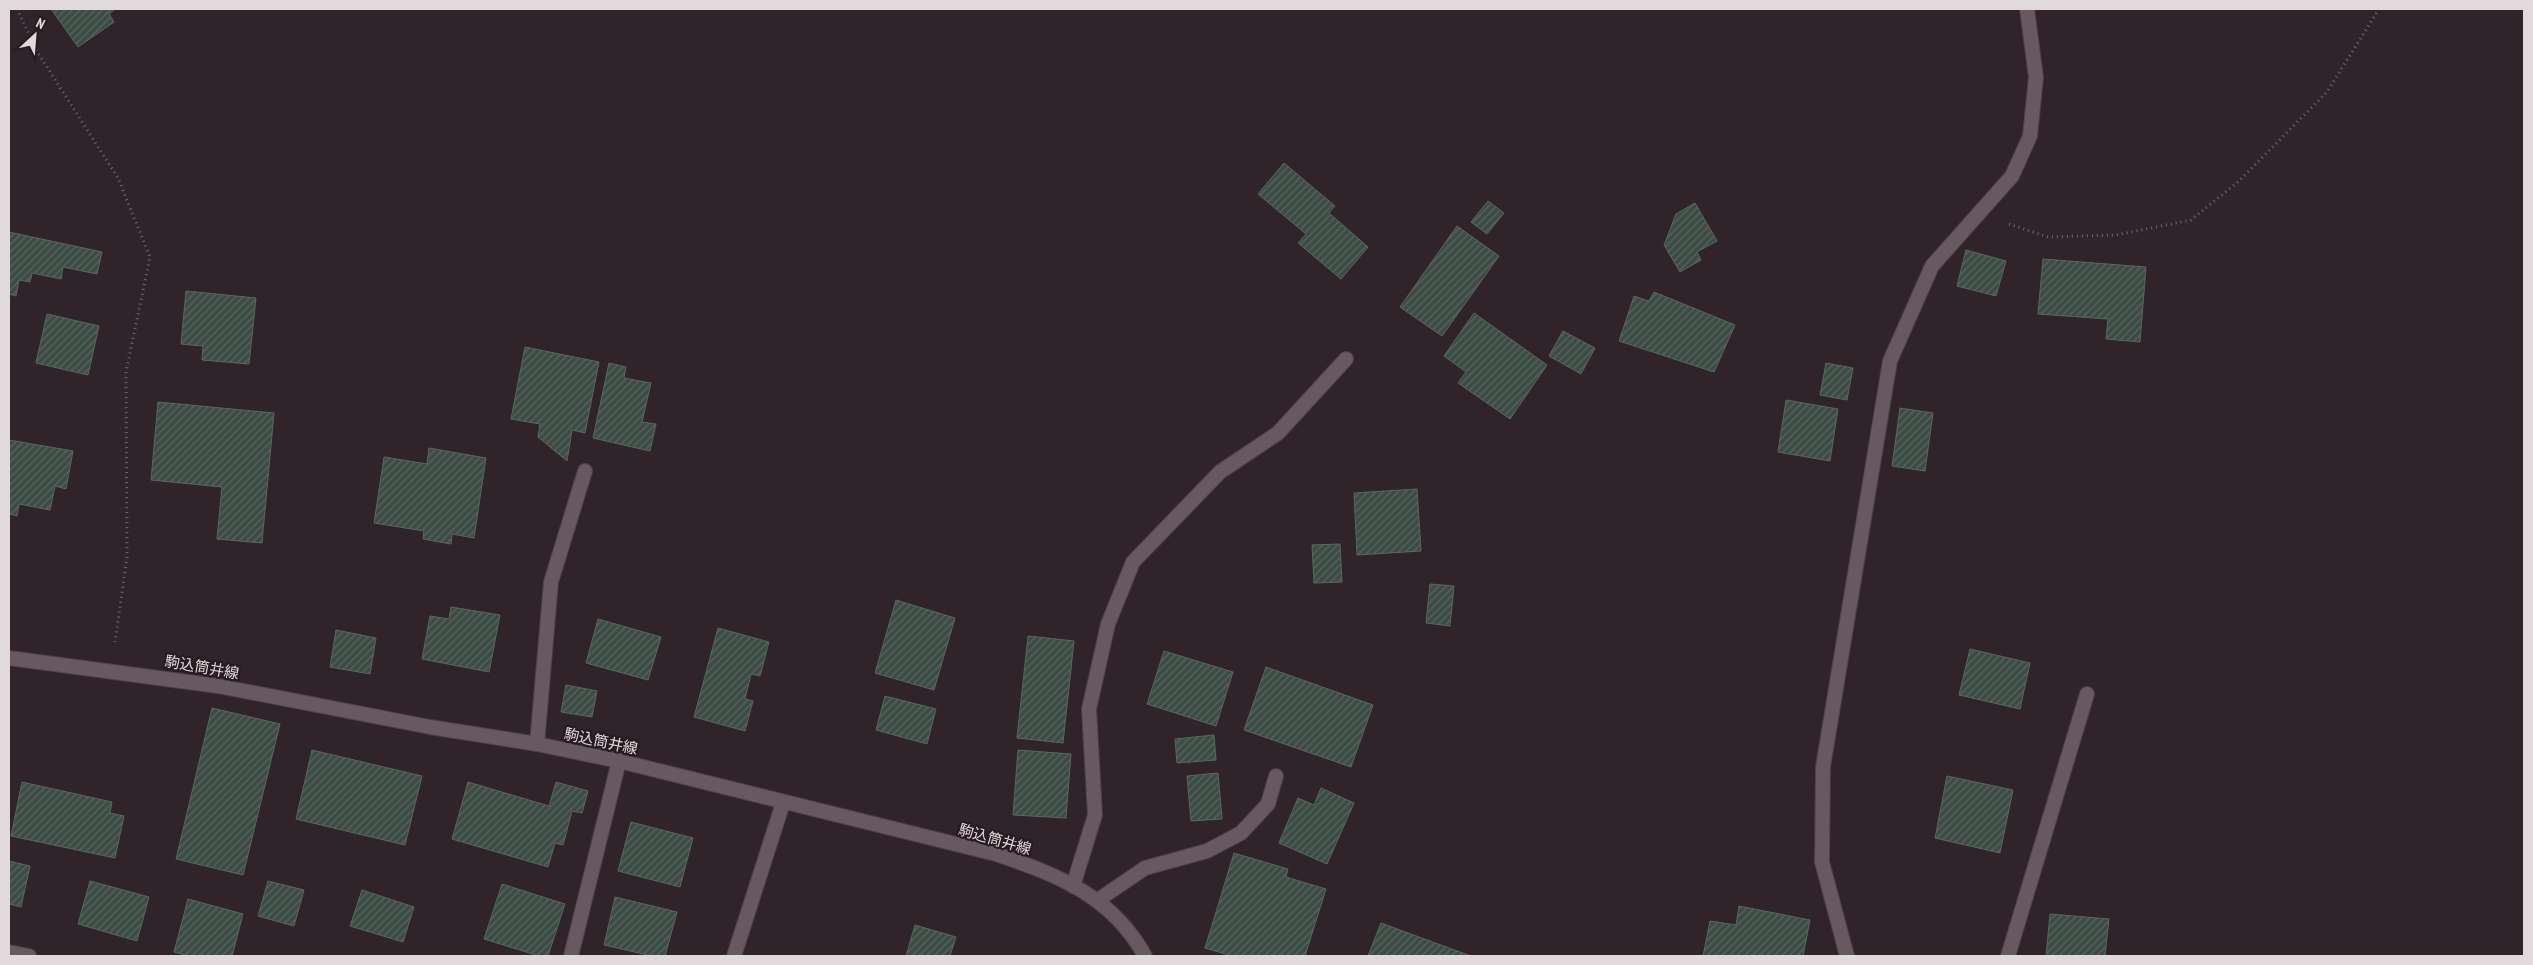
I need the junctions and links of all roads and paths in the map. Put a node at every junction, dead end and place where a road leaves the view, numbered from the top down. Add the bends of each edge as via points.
1 (18, 9) edge
2 (2027, 9) edge
3 (2379, 9) edge
4 (1980, 214) junction
5 (1346, 359) dead end
6 (585, 471) dead end
7 (9, 658) edge
8 (111, 670) junction
9 (2087, 694) dead end
10 (537, 744) junction
11 (619, 761) junction
12 (1276, 776) dead end
13 (783, 803) junction
14 (1073, 886) junction
15 (1098, 900) junction
16 (9, 952) edge
17 (29, 956) edge
18 (571, 956) edge
19 (734, 956) edge
20 (1146, 956) edge
21 (1847, 956) edge
22 (2008, 956) edge

1 - 8 path via 38,53 118,178 150,258 126,372 127,556
2 - 4 main road via 2036,78 2030,136 2012,176
3 - 4 path via 2328,92 2239,181 2191,220 2116,236 2048,237
4 - 21 main road via 1932,266 1890,361 1823,767 1822,862
5 - 14 main road via 1278,433 1220,472 1133,562 1108,624 1089,710 1095,815
6 - 10 main road via 551,582
7 - 8 main road, 駒込筒井線
8 - 10 main road, 駒込筒井線 via 218,686 430,728
9 - 22 main road
10 - 11 main road, 駒込筒井線
11 - 13 main road, 駒込筒井線
11 - 18 main road
12 - 15 main road via 1268,804 1241,833 1207,851 1145,868
13 - 14 main road, 駒込筒井線 via 996,854 1049,872
13 - 19 main road
14 - 15 main road, 駒込筒井線
15 - 20 main road, 駒込筒井線 via 1135,938
16 - 17 main road

